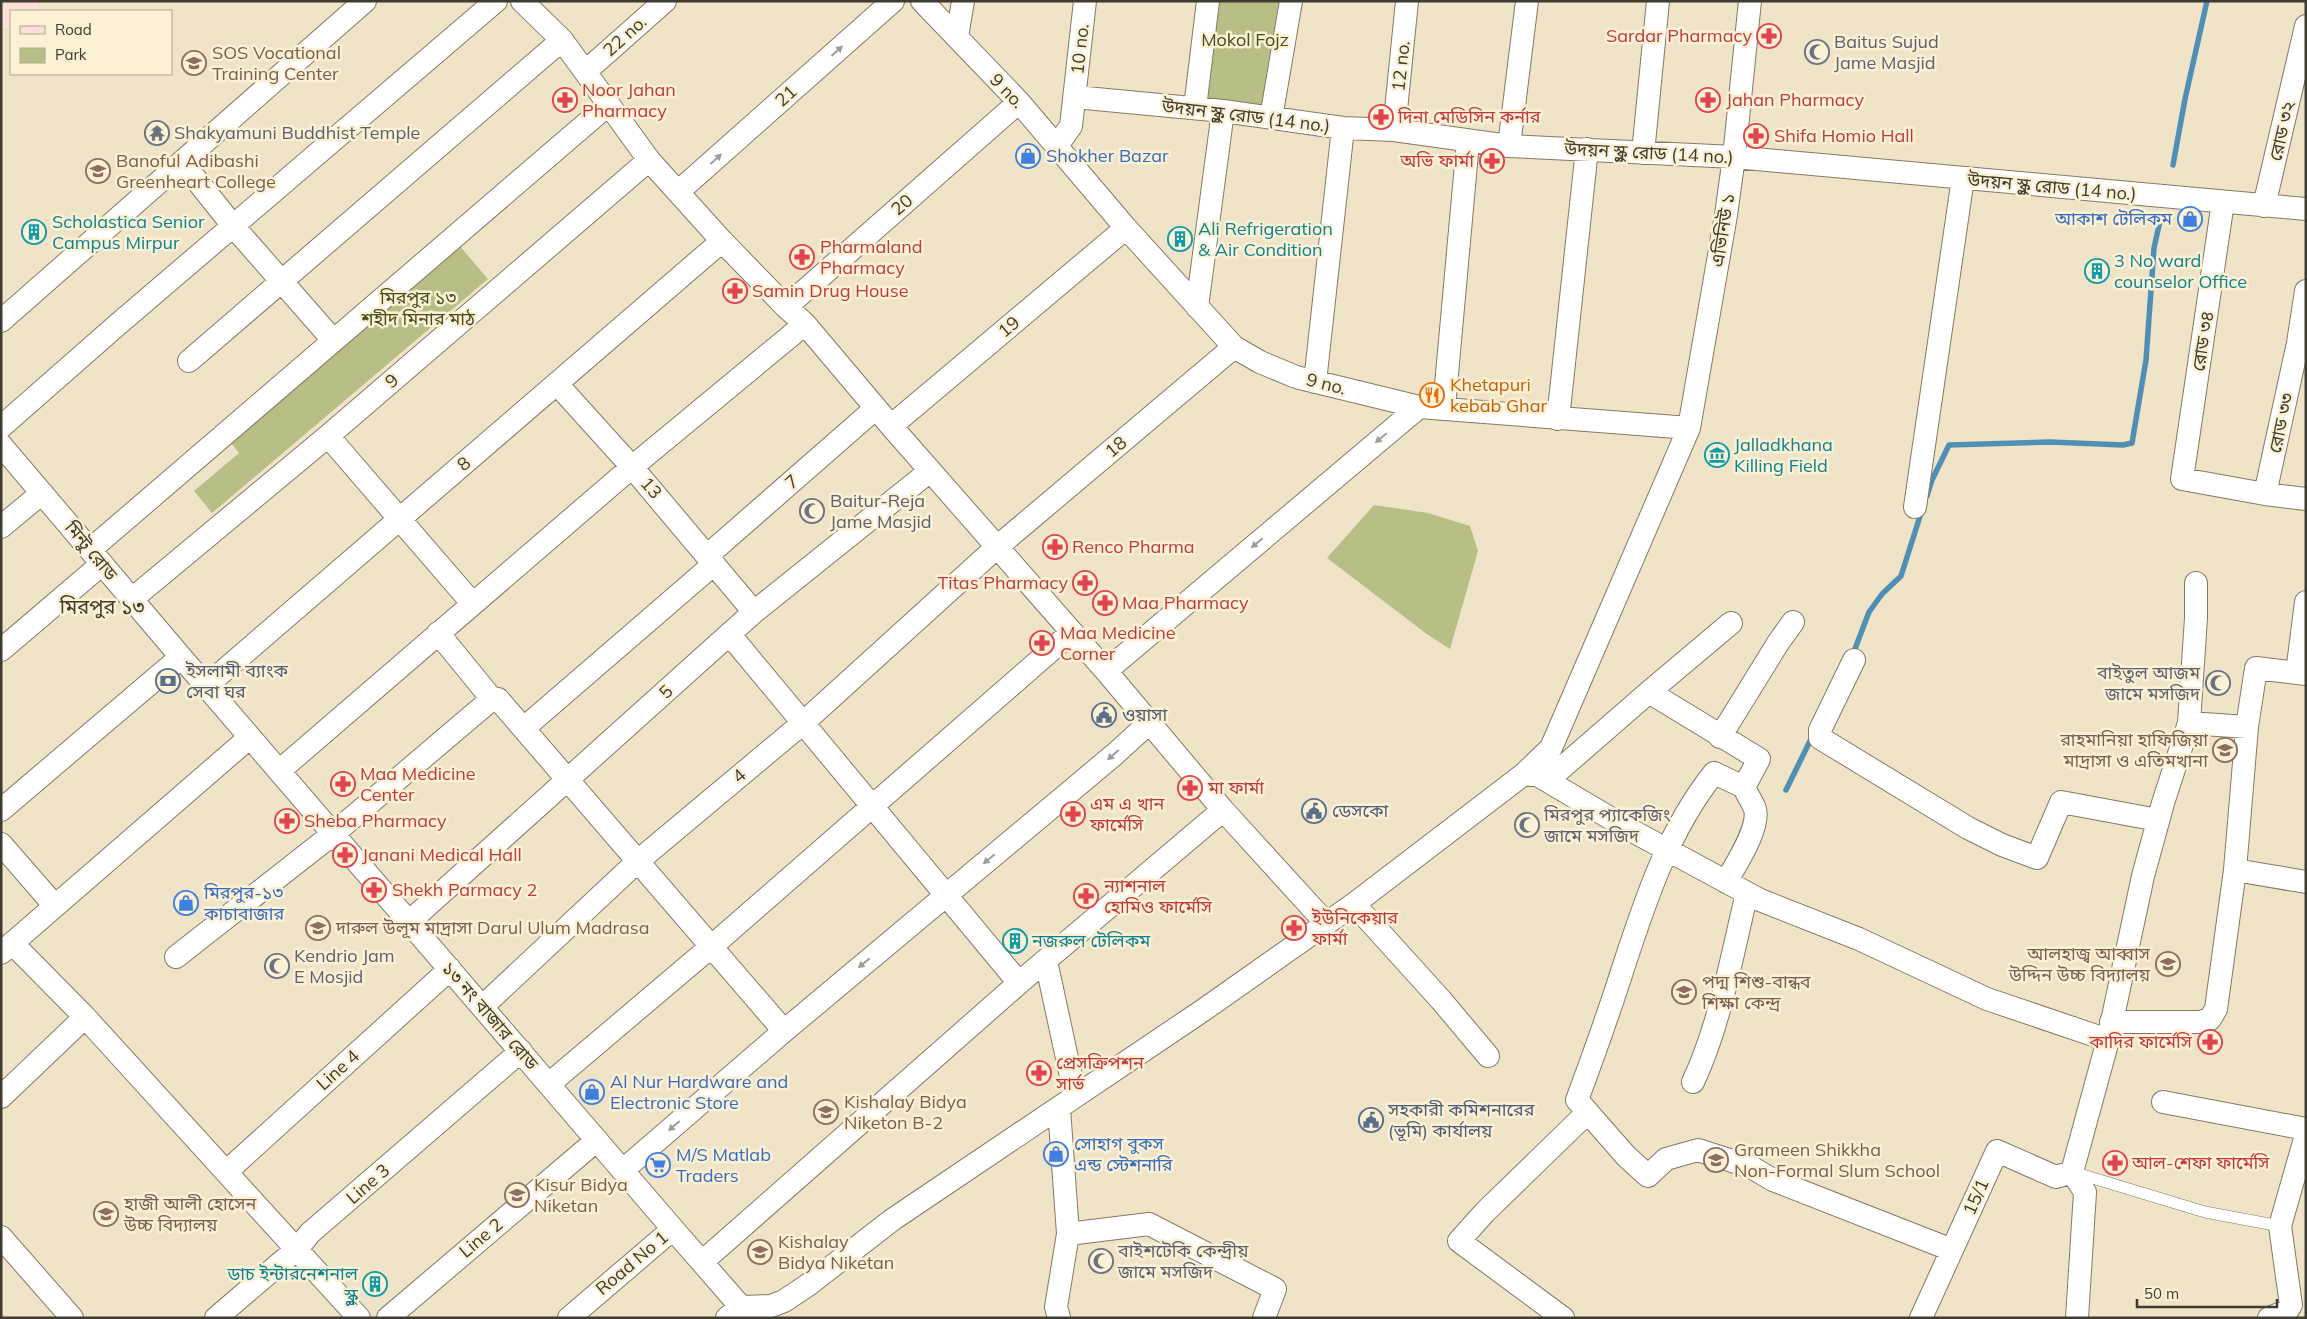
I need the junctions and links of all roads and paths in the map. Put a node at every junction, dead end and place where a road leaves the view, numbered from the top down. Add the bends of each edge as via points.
1 (23, 1) edge
2 (365, 1) edge
3 (496, 1) edge
4 (522, 1) edge
5 (664, 1) edge
6 (893, 1) edge
7 (922, 1) edge
8 (963, 1) edge
9 (1085, 1) edge
10 (1208, 1) edge
11 (1291, 1) edge
12 (1407, 1) edge
13 (1527, 1) edge
14 (1658, 1) edge
15 (1750, 1) edge
16 (1, 14) edge
17 (2306, 26) edge
18 (957, 37) junction
19 (562, 40) junction
20 (586, 71) junction
21 (1075, 97) junction
22 (1019, 102) junction
23 (609, 104) junction
24 (1195, 108) junction
25 (1223, 111) junction
26 (1271, 118) junction
27 (1343, 128) junction
28 (1394, 130) junction
29 (1468, 142) junction
30 (1509, 146) junction
31 (1056, 147) junction
32 (1587, 149) junction
33 (1643, 153) junction
34 (1734, 158) junction
35 (649, 160) junction
36 (182, 162) junction
37 (1963, 178) junction
38 (679, 191) junction
39 (2223, 202) junction
40 (2264, 206) junction
41 (2306, 209) edge
42 (234, 226) junction
43 (1126, 228) junction
44 (722, 241) junction
45 (281, 282) junction
46 (2306, 291) edge
47 (1197, 306) junction
48 (786, 307) junction
49 (1, 321) edge
50 (805, 324) junction
51 (333, 340) junction
52 (1234, 347) junction
53 (189, 361) dead end
54 (1316, 382) junction
55 (557, 384) junction
56 (1419, 407) junction
57 (1444, 407) junction
58 (876, 408) junction
59 (1558, 419) junction
60 (891, 426) junction
61 (1, 427) edge
62 (1689, 428) junction
63 (328, 436) junction
64 (1, 445) edge
65 (632, 467) junction
66 (930, 471) junction
67 (42, 492) junction
68 (2265, 494) junction
69 (2306, 499) edge
70 (1915, 507) dead end
71 (399, 520) junction
72 (1, 528) edge
73 (997, 547) junction
74 (96, 557) junction
75 (711, 559) junction
76 (2196, 583) dead end
77 (132, 599) junction
78 (2306, 602) edge
79 (472, 603) junction
80 (747, 604) junction
81 (1793, 622) dead end
82 (1731, 623) dead end
83 (1072, 632) junction
84 (438, 633) junction
85 (730, 635) junction
86 (1, 650) edge
87 (181, 657) junction
88 (1854, 660) dead end
89 (1106, 671) junction
90 (2301, 673) edge
91 (206, 686) junction
92 (1649, 692) junction
93 (492, 699) junction
94 (1150, 722) junction
95 (2189, 722) junction
96 (802, 723) junction
97 (2247, 727) junction
98 (524, 728) junction
99 (1720, 736) junction
100 (250, 737) junction
101 (279, 771) junction
102 (1532, 775) junction
103 (568, 779) junction
104 (1744, 787) junction
105 (872, 807) junction
106 (1, 810) edge
107 (1223, 810) junction
108 (2158, 820) junction
109 (333, 834) junction
110 (1, 844) edge
111 (1668, 850) junction
112 (638, 861) junction
113 (2234, 870) junction
114 (1726, 882) junction
115 (2306, 882) edge
116 (1747, 894) junction
117 (946, 895) junction
118 (1354, 904) junction
119 (55, 906) junction
120 (409, 922) junction
121 (1326, 923) junction
122 (712, 946) junction
123 (6, 948) edge
124 (176, 957) dead end
125 (1046, 961) junction
126 (450, 969) junction
127 (1019, 983) junction
128 (482, 1007) junction
129 (85, 1016) junction
130 (784, 1031) junction
131 (2110, 1031) junction
132 (520, 1051) junction
133 (1488, 1056) dead end
134 (1693, 1082) dead end
135 (549, 1084) junction
136 (1, 1097) edge
137 (1067, 1102) junction
138 (2163, 1102) dead end
139 (1587, 1113) junction
140 (2306, 1129) edge
141 (2306, 1135) edge
142 (597, 1140) junction
143 (623, 1170) junction
144 (226, 1172) junction
145 (2072, 1172) junction
146 (2280, 1226) junction
147 (673, 1228) junction
148 (1068, 1234) junction
149 (1, 1237) edge
150 (298, 1248) junction
151 (1952, 1250) junction
152 (702, 1262) junction
153 (742, 1314) edge
154 (72, 1318) edge
155 (216, 1318) edge
156 (359, 1318) edge
157 (388, 1318) edge
158 (569, 1318) edge
159 (1059, 1318) edge
160 (1264, 1318) edge
161 (1563, 1318) edge
162 (1921, 1318) edge
163 (2077, 1318) edge
164 (2269, 1318) edge

1 - 16 main road
2 - 36 street
3 - 42 street
4 - 19 street
5 - 20 street, 22 no.
38 -> 6 street, 21
7 - 18 street, 9 no.
8 - 18 street
9 - 21 street, 10 no.
10 - 24 street
11 - 26 street
12 - 28 street, 12 no.
13 - 30 street
14 - 33 street
15 - 34 street, এভিনিউ ১
17 - 40 street, রোড ৩২
18 - 22 street, 9 no.
19 - 20 street
19 - 45 street
20 - 23 street
21 - 24 street, উদয়ন স্কুল রোড (14 no.)
21 - 31 street via 1071,126
22 - 31 street, 9 no.
22 - 48 street, 20
23 - 35 street
23 - 51 street
24 - 25 street, উদয়ন স্কুল রোড (14 no.)
25 - 26 street, উদয়ন স্কুল রোড (14 no.)
25 - 47 street
26 - 27 street, উদয়ন স্কুল রোড (14 no.)
27 - 28 street, উদয়ন স্কুল রোড (14 no.)
27 - 54 street
28 - 29 street, উদয়ন স্কুল রোড (14 no.)
29 - 30 street, উদয়ন স্কুল রোড (14 no.)
29 - 57 street
30 - 32 street, উদয়ন স্কুল রোড (14 no.)
31 - 43 street, 9 no.
32 - 33 street, উদয়ন স্কুল রোড (14 no.)
32 - 59 street
33 - 34 street, উদয়ন স্কুল রোড (14 no.)
34 - 37 street, উদয়ন স্কুল রোড (14 no.)
34 - 62 street, এভিনিউ ১
35 - 38 street
35 - 63 street, 9
36 - 42 street
36 - 49 street
37 - 39 street, উদয়ন স্কুল রোড (14 no.)
37 - 70 street
38 - 44 street
39 - 40 street, উদয়ন স্কুল রোড (14 no.)
39 - 68 street, রোড ৩৪ via 2182,479
40 - 41 street, উদয়ন স্কুল রোড (14 no.)
42 - 45 street
42 - 61 street
43 - 47 street, 9 no.
43 - 60 street, 19
44 - 48 street
44 - 55 street, 8
45 - 51 street
45 - 53 street
46 - 68 street, রোড ৩৩
47 - 52 street, 9 no.
48 - 50 street
50 - 58 street
50 - 65 street
51 - 74 street
52 - 54 street, 9 no. via 1260,362
52 - 73 street, 18
54 - 56 street, 9 no.
55 - 65 street, 13
55 - 71 street, 8
56 - 57 street, 9 no.
56 -> 89 street
57 - 59 street, 9 no.
58 - 60 street
58 - 75 street, 7
59 - 62 street, 9 no.
60 - 66 street
62 - 102 street, এভিনিউ ১ via 1552,748
63 - 71 street
63 - 77 street, 9
64 - 67 street, মিন্টু রোড
65 - 75 street, 13
65 - 79 street
66 - 73 street
66 - 80 street, 5
67 - 72 street
67 - 74 street, মিন্টু রোড
68 - 69 street
71 - 79 street
71 - 91 street, 8
73 - 83 street
73 - 96 street, 4
74 - 77 street, মিন্টু রোড
74 - 86 street
75 - 80 street, 13
75 - 98 street, 7
76 - 95 street
77 - 87 street, মিন্টু রোড
78 - 90 street
79 - 84 street
80 - 85 street, 5
81 - 99 street
82 - 92 street
83 - 89 street
83 - 105 street
84 - 93 street
84 - 101 street
85 - 96 street
85 - 103 street, 5
87 - 91 street, ১৩ নং বাজার রোড
87 - 106 street
88 - 108 street via 1820,730 1820,738 1968,828 2037,858 2061,802
89 - 94 street
90 - 97 street via 2256,668
91 - 100 street, ১৩ নং বাজার রোড
92 - 99 street
92 - 102 street via 1557,772
93 - 98 street via 498,699
93 - 109 street
94 - 107 street
94 -> 117 street
95 - 97 street
95 - 108 street
96 - 105 street
96 - 112 street, 4
97 - 113 street
98 - 103 street
99 - 104 street via 1759,759
100 - 101 street, ১৩ নং বাজার রোড
100 - 119 street
101 - 109 street, ১৩ নং বাজার রোড
102 - 111 street
102 - 118 street
103 - 112 street
103 - 120 street, 5
104 - 111 street via 1714,773 1696,795
104 - 114 street via 1755,810 1755,822
105 - 117 street
105 - 122 street
107 - 121 street
107 - 125 street
108 - 131 street
109 - 120 street, ১৩ নং বাজার রোড
109 - 124 street
110 - 119 street
111 - 114 street
111 - 139 street via 1636,928 1577,1100
112 - 122 street
112 - 128 street, 4
113 - 115 street
113 - 131 street via 2216,1009 2210,1019
114 - 116 street
116 - 131 street via 1859,939 1988,999
116 - 134 street via 1719,1007
117 - 127 street
117 -> 130 street
118 - 121 street
118 - 133 street
119 - 123 street
120 - 126 street, ১৩ নং বাজার রোড
121 - 137 street
122 - 130 street
122 - 135 street
123 - 129 street
125 - 127 street
125 - 137 street
126 - 128 street, ১৩ নং বাজার রোড
126 - 144 street, Line 4
127 - 152 street
128 - 132 street, ১৩ নং বাজার রোড
129 - 136 street
129 - 144 street
130 -> 143 street
131 - 145 street
132 - 135 street, ১৩ নং বাজার রোড
132 - 150 street, Line 3 via 310,1233
135 - 142 street, ১৩ নং বাজার রোড
137 - 148 street
137 - 153 street via 892,1220 784,1301
138 - 140 street
139 - 151 street via 1648,1176 1666,1159 1698,1150 1751,1167 1773,1180
139 - 161 street via 1485,1212 1460,1241
141 - 146 street
142 - 143 street, ১৩ নং বাজার রোড
142 - 157 street, Line 2
143 - 147 street, ১৩ নং বাজার রোড
144 - 150 street
145 - 146 lane, 15/1 via 2205,1212
145 - 151 street, 15/1 via 2056,1177 1997,1151
145 - 163 street via 2086,1192
146 - 164 street via 2290,1309
147 - 152 street, ১৩ নং বাজার রোড
147 - 158 street, Road No 1
148 - 159 street via 1056,1307
148 - 160 street via 1149,1224 1275,1289
149 - 154 street
150 - 155 street, Line 3
150 - 156 street
151 - 162 street, 15/1
152 - 153 street, ১৩ নং বাজার রোড

